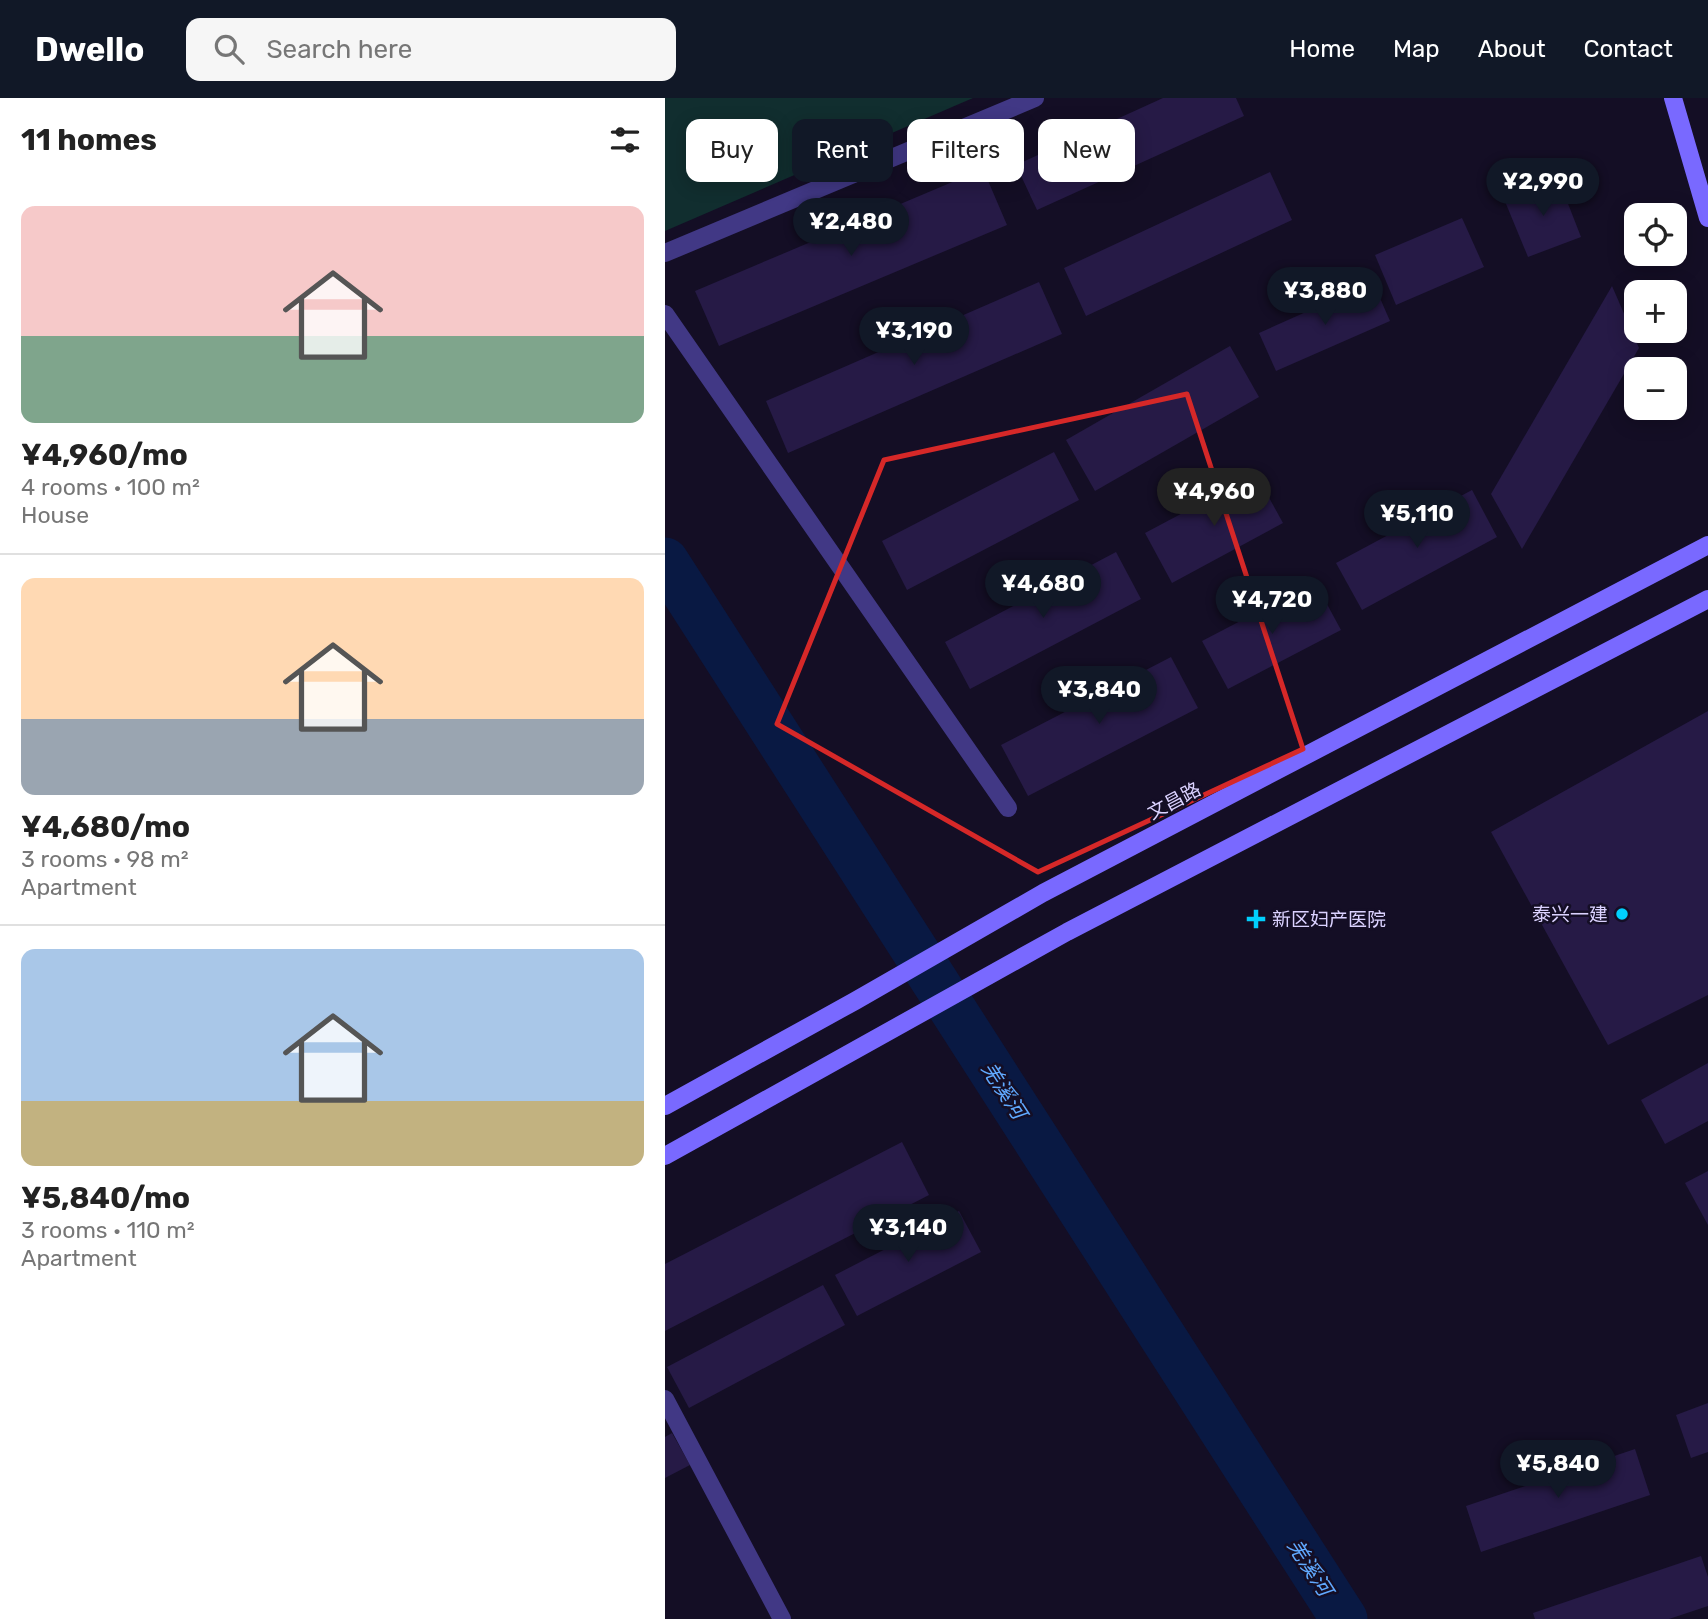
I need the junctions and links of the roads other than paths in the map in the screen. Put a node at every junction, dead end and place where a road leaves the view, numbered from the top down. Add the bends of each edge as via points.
1 (1035, 98) edge
2 (1673, 98) edge
3 (1708, 218) edge
4 (665, 253) edge
5 (665, 314) edge
6 (1708, 545) edge
7 (1708, 599) edge
8 (1708, 609) edge
9 (1688, 610) junction
10 (1008, 807) dead end
11 (665, 1105) edge
12 (665, 1156) edge
13 (665, 1399) edge
14 (782, 1619) edge

1 - 4 street
2 - 3 main road
5 - 10 street
6 - 11 main road, 文昌路 via 1043,892
7 - 9 main road
8 - 9 main road
9 - 12 main road via 1067,932
13 - 14 street

